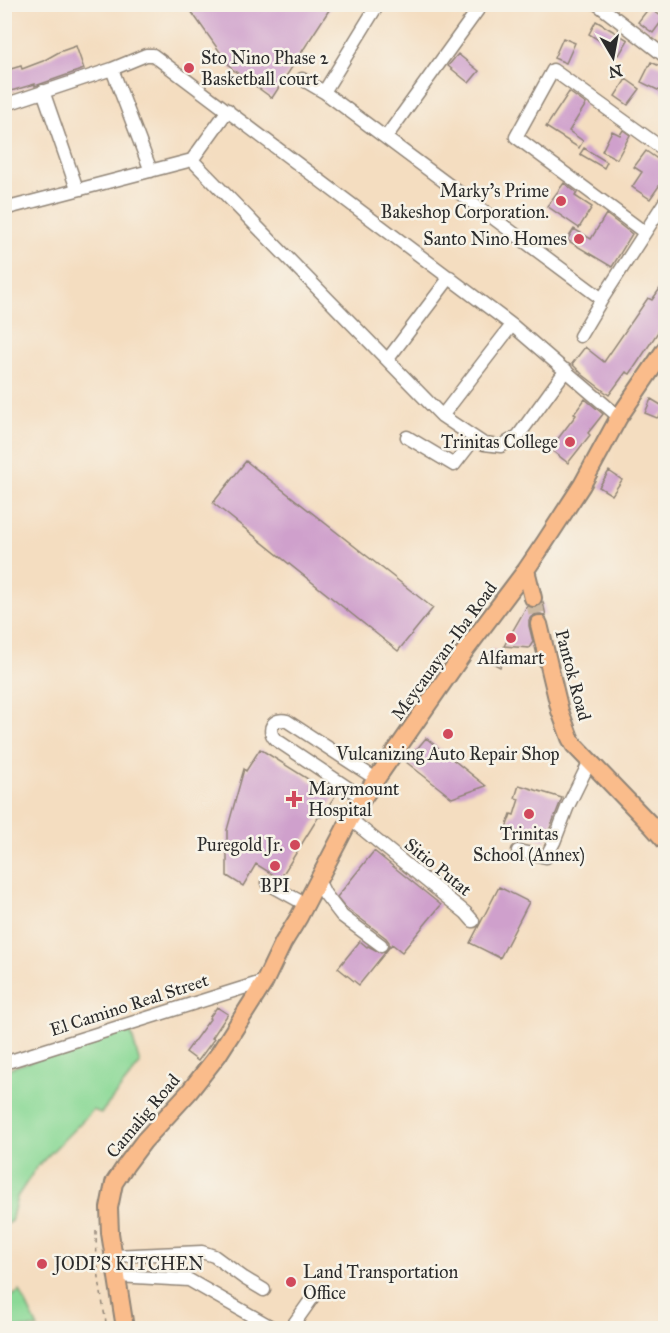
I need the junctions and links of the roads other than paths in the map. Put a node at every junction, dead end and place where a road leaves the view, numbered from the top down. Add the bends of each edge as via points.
1 (378, 4) edge
2 (482, 4) edge
3 (597, 4) edge
4 (666, 57) edge
5 (112, 69) junction
6 (302, 79) dead end
7 (43, 92) junction
8 (324, 92) junction
9 (4, 105) edge
10 (228, 110) junction
11 (386, 137) junction
12 (666, 151) edge
13 (192, 160) junction
14 (150, 171) junction
15 (77, 189) junction
16 (666, 200) edge
17 (5, 206) edge
18 (644, 232) junction
19 (450, 278) junction
20 (602, 298) junction
21 (512, 325) junction
22 (580, 336) dead end
23 (666, 348) edge
24 (388, 359) junction
25 (566, 370) junction
26 (442, 416) junction
27 (620, 417) junction
28 (407, 437) dead end
29 (475, 438) junction
30 (526, 570) junction
31 (533, 598) tunnel mouth
32 (539, 624) tunnel mouth
33 (590, 761) junction
34 (376, 779) junction
35 (363, 798) junction
36 (350, 819) junction
37 (666, 842) edge
38 (518, 851) dead end
39 (318, 880) junction
40 (267, 883) dead end
41 (305, 904) junction
42 (473, 921) dead end
43 (381, 945) dead end
44 (264, 983) junction
45 (4, 1064) edge
46 (113, 1256) junction
47 (117, 1276) junction
48 (264, 1290) dead end
49 (315, 1294) dead end
50 (125, 1329) edge
51 (273, 1329) edge
52 (291, 1329) edge

1 - 8 street
2 - 11 street
3 - 4 street
5 - 7 street
5 - 10 street via 153,55
5 - 14 street
6 - 8 street
7 - 9 street
7 - 15 street
8 - 11 street
10 - 13 street
10 - 19 street
11 - 20 street
12 - 18 street via 553,70 516,137
13 - 14 street
13 - 24 street
14 - 15 street
15 - 17 street
16 - 18 street
18 - 20 street
19 - 21 street
19 - 24 street
20 - 22 street
21 - 25 street
21 - 26 street
23 - 27 main road, Meycauayan-Iba Road
24 - 26 street
25 - 27 street
25 - 29 street via 518,436 501,446 484,444
26 - 29 street
27 - 30 main road, Meycauayan-Iba Road via 582,485
28 - 29 street via 454,465
30 - 31 main road
30 - 34 main road, Meycauayan-Iba Road
32 - 33 main road, Pantok Road via 570,738
33 - 37 main road, Pantok Road
33 - 38 street via 546,857
34 - 35 main road, Meycauayan-Iba Road
34 - 35 street via 287,721 274,723 271,733 275,739
35 - 36 main road, Meycauayan-Iba Road
36 - 39 main road, Meycauayan-Iba Road
36 - 42 street, Sitio Putat
39 - 41 main road, Meycauayan-Iba Road
39 - 43 street via 342,916
40 - 41 street
41 - 44 main road, Meycauayan-Iba Road
44 - 45 street, El Camino Real Street
44 - 46 main road, Camalig Road via 218,1055 144,1141 114,1183 109,1208
46 - 47 main road, Camalig Road
46 - 48 street via 202,1252
47 - 50 main road, Camalig Road
47 - 51 street via 189,1280
49 - 52 street

